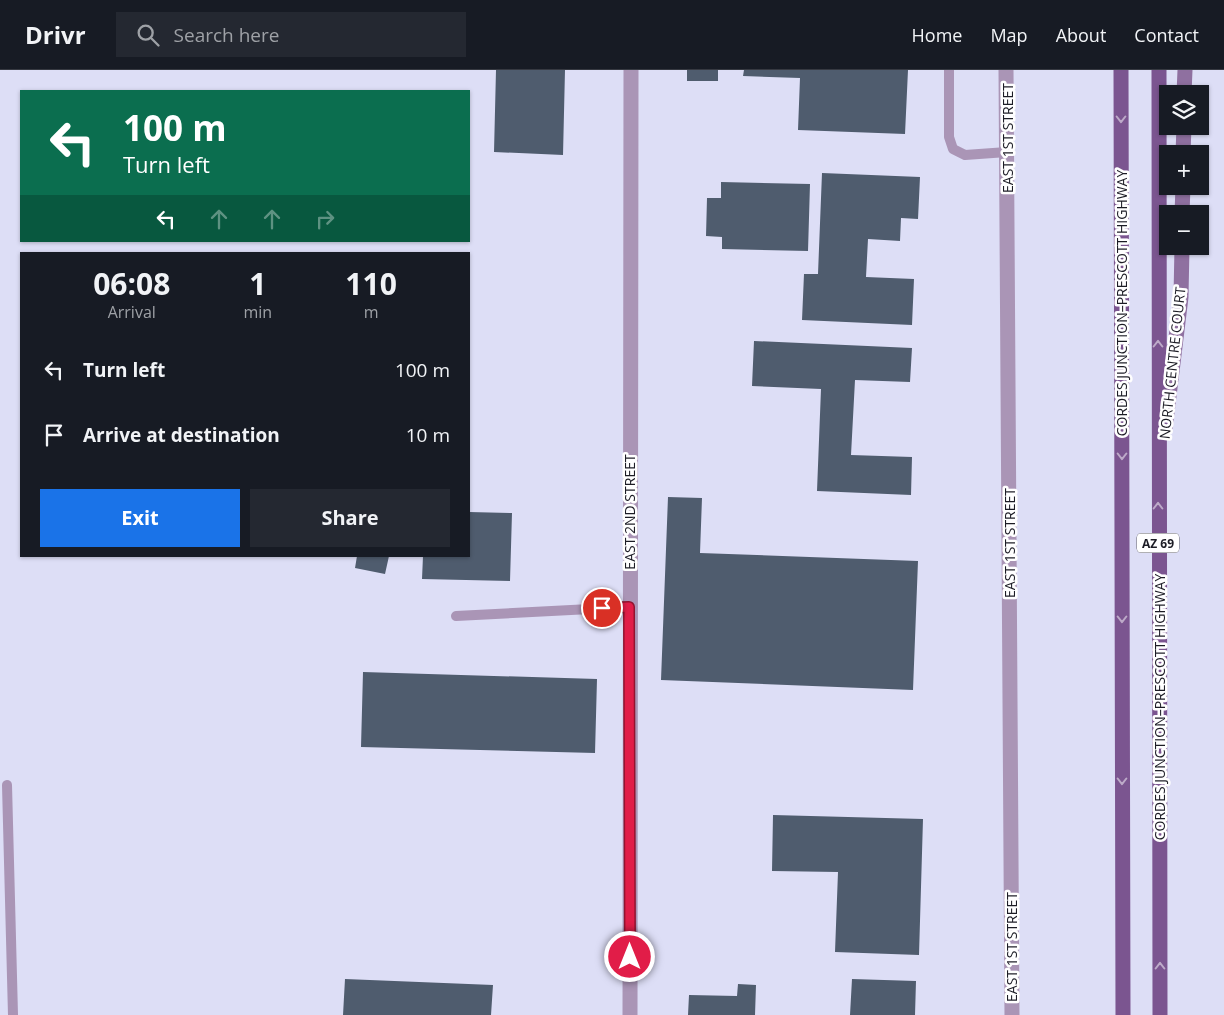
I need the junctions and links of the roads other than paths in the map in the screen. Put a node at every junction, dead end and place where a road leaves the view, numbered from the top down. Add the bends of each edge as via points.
1 (631, 70) edge
2 (949, 70) edge
3 (1006, 70) edge
4 (1121, 70) edge
5 (1159, 70) edge
6 (1185, 70) edge
7 (1184, 85) edge
8 (1007, 152) junction
9 (1182, 255) edge
10 (1158, 480) junction
11 (629, 607) junction
12 (456, 616) dead end
13 (7, 785) dead end
14 (13, 1015) edge
15 (630, 1015) edge
16 (1012, 1015) edge
17 (1122, 1015) edge
18 (1160, 1015) edge

1 - 11 street, EAST 2ND STREET
2 - 8 lane via 953,149 964,155
3 - 8 street, EAST 1ST STREET
4 -> 17 main road, CORDES JUNCTION–PRESCOTT HIGHWAY / AZ 69
10 -> 5 main road, CORDES JUNCTION–PRESCOTT HIGHWAY / AZ 69
6 - 7 street
8 - 16 street, EAST 1ST STREET
9 - 10 street, NORTH CENTRE COURT via 1181,297
18 -> 10 main road, CORDES JUNCTION–PRESCOTT HIGHWAY / AZ 69
11 - 12 lane
11 - 15 street, EAST 2ND STREET
13 - 14 lane

